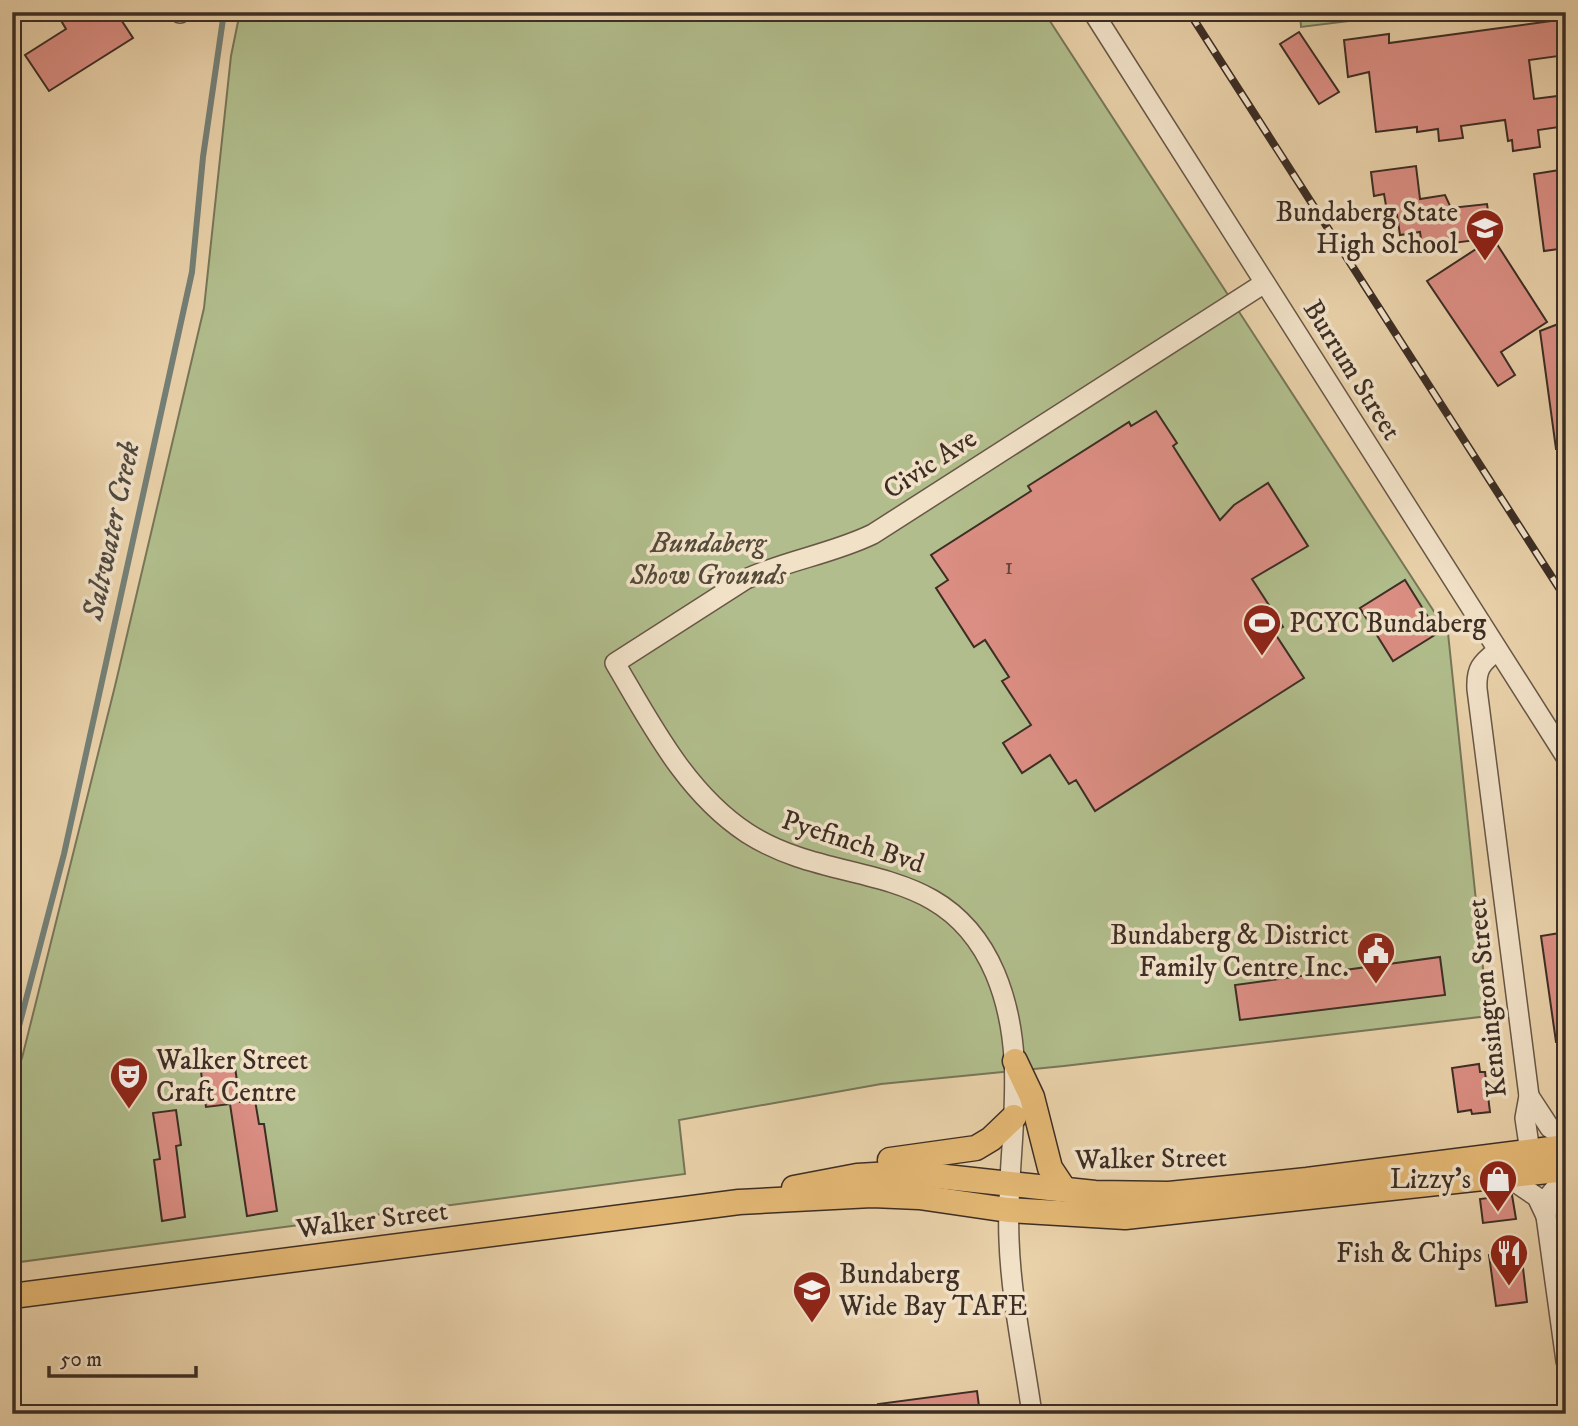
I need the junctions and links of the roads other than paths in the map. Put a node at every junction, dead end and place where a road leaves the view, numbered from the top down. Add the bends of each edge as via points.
1 (1093, 12) edge
2 (1263, 284) junction
3 (1497, 651) junction
4 (615, 663) joint
5 (1566, 757) edge
6 (1015, 1061) junction
7 (1530, 1096) junction
8 (1014, 1117) junction
9 (1566, 1138) edge
10 (1566, 1147) edge
11 (1530, 1152) junction
12 (1561, 1171) edge
13 (1506, 1176) junction
14 (1010, 1185) junction
15 (1064, 1189) junction
16 (780, 1190) junction
17 (739, 1202) junction
18 (1008, 1210) junction
19 (1546, 1216) junction
20 (12, 1296) edge
21 (1566, 1361) edge
22 (1031, 1414) edge

1 - 2 street, Burrum Street
2 - 3 street, Burrum Street
2 - 4 street, Civic Ave via 873,534 830,553 746,579
3 - 5 street, Burrum Street
3 - 7 street, Kensington Street via 1476,672 1477,689
4 - 6 street, Pyefinch Bvd via 678,765 727,819 787,854 905,885 935,901 961,923 995,973
6 - 8 street, Pyefinch Bvd
6 - 15 main road via 1032,1097 1050,1168
7 - 9 street via 1550,1128
7 - 11 street, Kensington Street via 1525,1118
8 - 14 street, Pyefinch Bvd
8 - 16 main road via 976,1148 815,1170
10 - 11 main road, Walker Street
11 - 12 street
11 - 15 main road, Walker Street via 1169,1194
12 - 13 main road, Walker Street
12 - 19 street
13 - 18 main road, Walker Street via 1125,1217
13 - 19 street via 1537,1197
14 - 15 main road, Walker Street
14 - 16 main road, Walker Street via 909,1173 857,1176
14 - 18 street, Pyefinch Bvd
16 - 17 main road, Walker Street
17 - 18 main road, Walker Street via 872,1195
17 - 20 main road, Walker Street
18 - 22 street, Pyefinch Bvd
19 - 21 street

